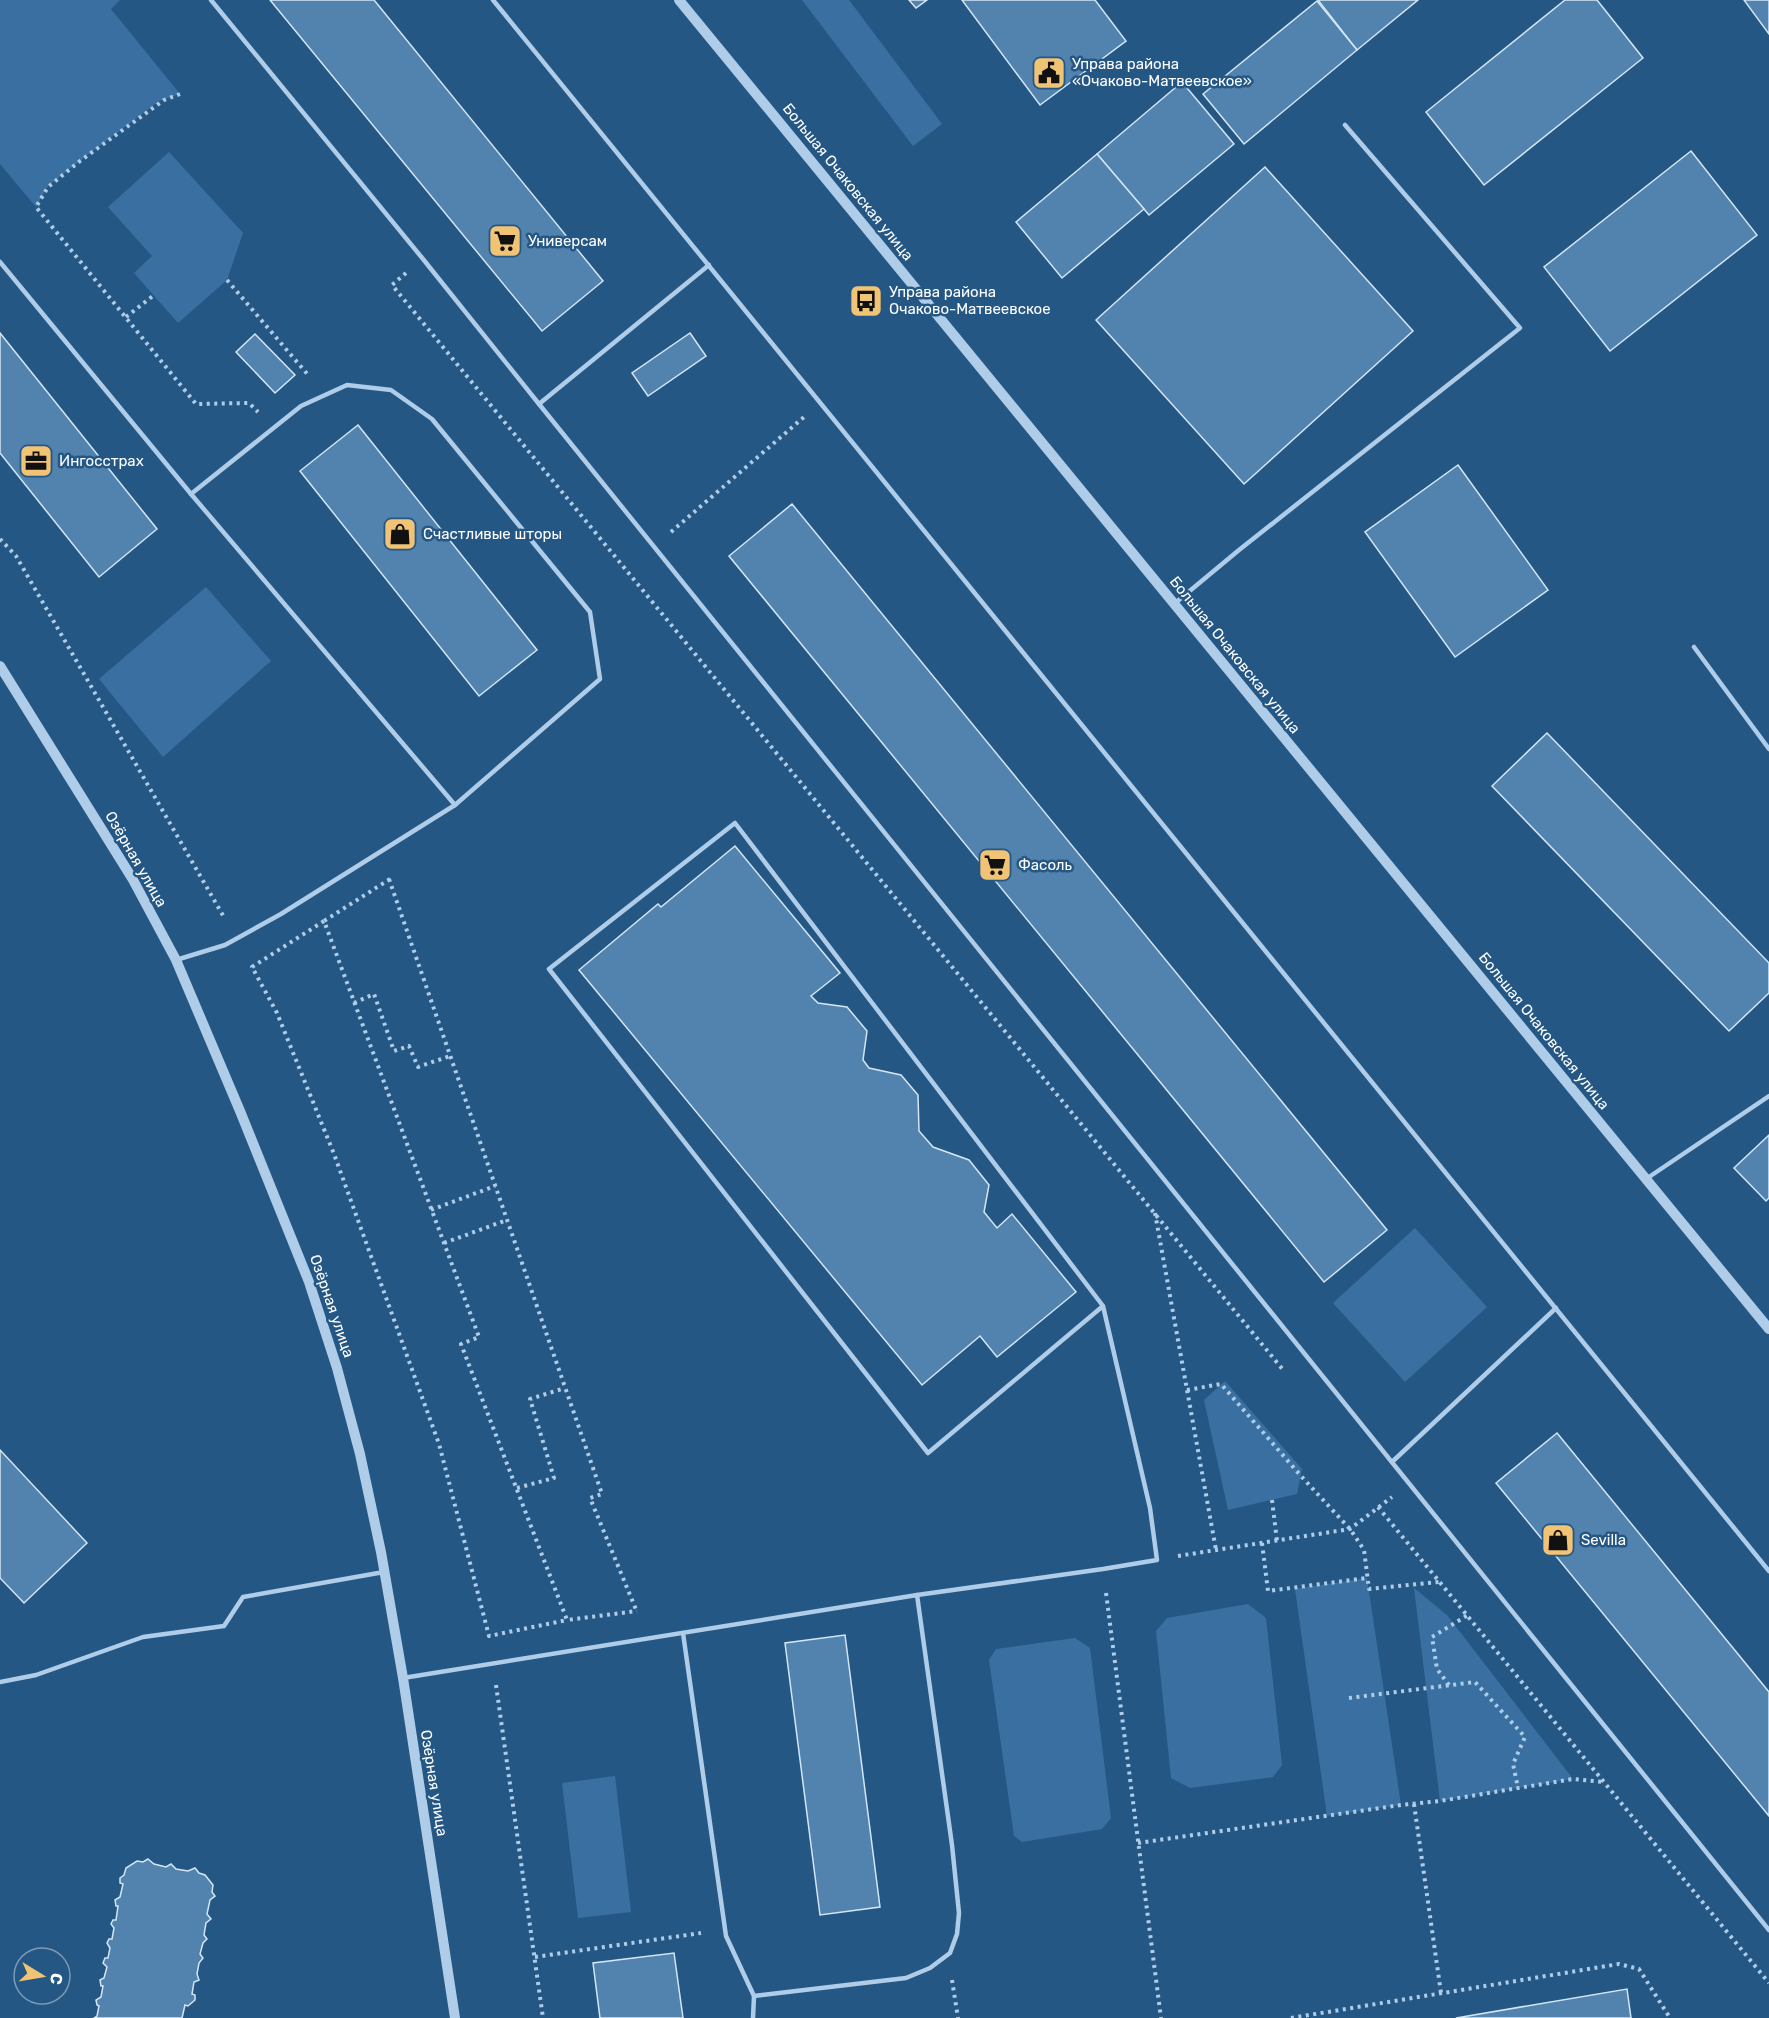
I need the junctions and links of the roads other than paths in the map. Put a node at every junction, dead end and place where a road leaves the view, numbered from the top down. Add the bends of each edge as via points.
1 (211, 0) edge
2 (493, 0) edge
3 (679, 0) edge
4 (1345, 124) dead end
5 (0, 262) edge
6 (709, 265) junction
7 (539, 404) junction
8 (191, 494) junction
9 (1174, 604) junction
10 (1694, 647) dead end
11 (0, 666) edge
12 (1769, 749) edge
13 (454, 805) junction
14 (176, 960) junction
15 (1769, 1096) edge
16 (1646, 1179) junction
17 (1103, 1306) junction
18 (1556, 1308) junction
19 (1769, 1329) edge
20 (1392, 1462) junction
21 (1769, 1571) edge
22 (384, 1572) junction
23 (917, 1595) junction
24 (683, 1633) junction
25 (403, 1678) junction
26 (0, 1682) edge
27 (1769, 1930) edge
28 (754, 1996) junction
29 (454, 2018) edge
30 (753, 2018) edge

1 - 7 lane
2 - 6 lane
3 - 9 street, Большая Очаковская улица
4 - 9 lane via 1520,328
5 - 8 lane
6 - 7 lane
6 - 18 lane
7 - 20 lane
8 - 13 lane
8 - 13 lane via 301,406 347,385 392,390 432,419 590,612 600,679
9 - 16 street, Большая Очаковская улица
10 - 12 lane
11 - 14 street, Озёрная улица via 132,878
13 - 14 lane via 281,914 225,945
14 - 22 street, Озёрная улица via 309,1282 360,1454
15 - 16 lane
16 - 19 street, Большая Очаковская улица
17 - 17 lane via 735,823 549,969 928,1453
17 - 23 lane via 1150,1508 1157,1560
18 - 20 lane
18 - 21 lane
20 - 27 lane
22 - 25 street, Озёрная улица
22 - 26 lane via 243,1597 224,1626 143,1636 36,1675
23 - 24 lane
23 - 28 lane via 959,1913 950,1953 930,1968 906,1978
24 - 25 lane
24 - 28 lane via 726,1936
25 - 29 street, Озёрная улица
28 - 30 lane

